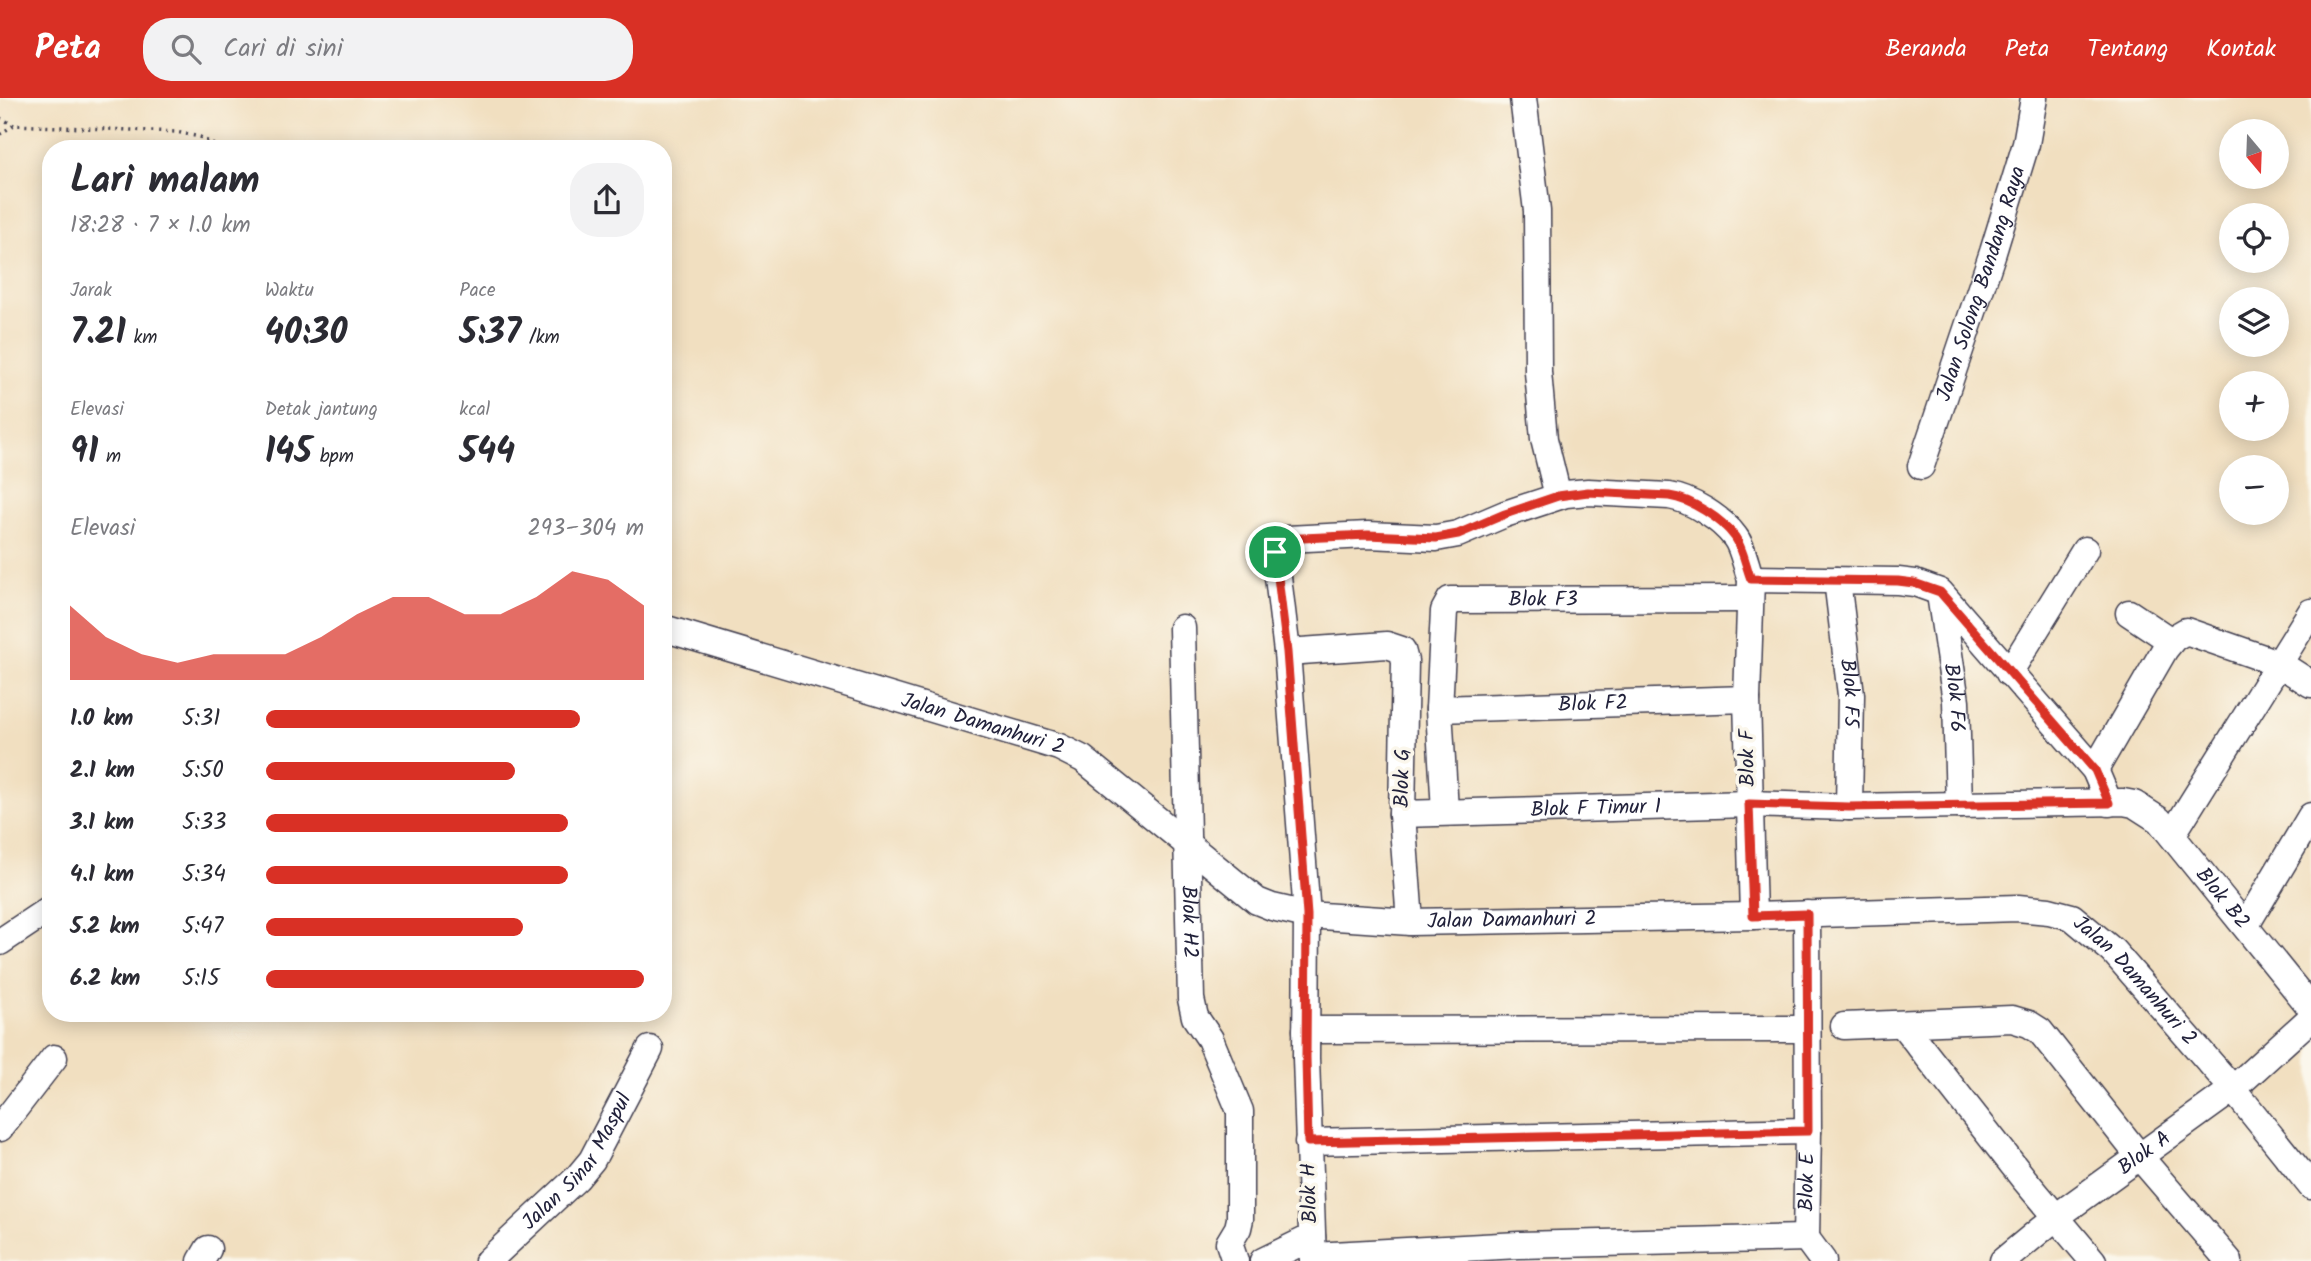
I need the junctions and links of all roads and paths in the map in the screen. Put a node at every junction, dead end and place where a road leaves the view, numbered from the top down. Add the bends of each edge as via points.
1 (1523, 98) edge
2 (2034, 98) edge
3 (0, 118) edge
4 (14, 125) junction
5 (0, 134) edge
6 (206, 140) edge
7 (1921, 466) dead end
8 (1558, 496) junction
9 (2085, 550) dead end
10 (1837, 580) junction
11 (1749, 589) junction
12 (1940, 592) junction
13 (2311, 612) edge
14 (2129, 613) dead end
15 (1182, 628) dead end
16 (672, 631) edge
17 (2171, 641) junction
18 (1287, 652) junction
19 (2280, 664) junction
20 (2009, 673) junction
21 (2311, 684) edge
22 (1747, 699) junction
23 (1439, 709) junction
24 (2095, 770) junction
25 (2116, 802) junction
26 (1749, 804) junction
27 (1959, 805) junction
28 (1849, 807) junction
29 (1445, 811) junction
30 (1402, 814) junction
31 (2311, 816) edge
32 (2172, 835) junction
33 (1187, 844) junction
34 (42, 914) edge
35 (1807, 914) junction
36 (1307, 915) junction
37 (1753, 916) junction
38 (1410, 922) junction
39 (2246, 925) junction
40 (0, 942) edge
41 (2311, 1008) edge
42 (2311, 1018) edge
43 (1903, 1025) junction
44 (1844, 1026) dead end
45 (1807, 1029) junction
46 (1307, 1030) junction
47 (650, 1049) dead end
48 (54, 1058) dead end
49 (2233, 1089) junction
50 (0, 1128) edge
51 (1808, 1131) junction
52 (1308, 1142) junction
53 (2139, 1156) junction
54 (2311, 1186) edge
55 (2056, 1217) junction
56 (1807, 1238) junction
57 (1313, 1251) edge
58 (488, 1261) edge
59 (1235, 1261) edge
60 (1263, 1261) edge
61 (1823, 1261) edge
62 (2003, 1261) edge
63 (2093, 1261) edge
64 (2229, 1261) edge

1 - 8 street via 1537,211 1538,372 1544,439
2 - 7 street, Jalan Solong Bandang Raya via 2026,144
3 - 4 path
4 - 5 path
4 - 6 path via 176,132
8 - 11 street, Blok F via 1588,492 1681,497 1694,503 1737,539
8 - 18 street, Blok F via 1436,538 1281,539 1275,552
9 - 20 street
10 - 11 street
10 - 12 street via 1914,583
10 - 28 street, Blok F5 via 1851,695
11 - 22 street, Blok F
11 - 23 street, Blok F3 via 1450,600 1444,611
12 - 20 street
12 - 27 street, Blok F6 via 1956,701
13 - 19 street
14 - 17 street
15 - 33 street, Blok H2
16 - 33 street, Jalan Damanhuri 2 via 1059,747 1083,759
17 - 19 street via 2192,631
17 - 24 street
18 - 30 street, Blok G via 1387,645 1402,650
18 - 36 street, Blok H
19 - 21 street
19 - 32 street
20 - 24 street
22 - 23 street, Blok F2
22 - 26 street, Blok F
23 - 29 street
24 - 25 street
25 - 27 street, Blok F Timur 1
25 - 32 street, Blok B2 via 2147,811
26 - 28 street, Blok F Timur 1
26 - 29 street, Blok F Timur 1
26 - 37 street, Blok F
27 - 28 street, Blok F Timur 1
29 - 30 street, Blok F Timur 1
30 - 38 street, Blok G
31 - 39 street
32 - 39 street, Blok B2
33 - 36 street, Jalan Damanhuri 2 via 1257,901
33 - 59 street, Blok H2 via 1191,999 1241,1119 1240,1219 1229,1243
34 - 40 street
35 - 37 street, Jalan Damanhuri 2
35 - 45 street, Blok E
35 - 49 street, Jalan Damanhuri 2 via 2018,908 2072,917 2113,951
36 - 38 street, Jalan Damanhuri 2
36 - 46 street, Blok H
37 - 38 street, Jalan Damanhuri 2
39 - 41 street, Blok B2
42 - 49 street, Blok A
43 - 44 street
43 - 53 street via 2012,1019 2029,1024 2040,1031
43 - 55 street
45 - 46 street
45 - 51 street, Blok E
46 - 52 street, Blok H
47 - 58 street, Jalan Sinar Maspul via 592,1160
48 - 50 street
49 - 53 street, Blok A
49 - 54 street, Jalan Damanhuri 2
51 - 52 street
51 - 56 street, Blok E
52 - 57 street, Blok H
53 - 55 street, Blok A
53 - 64 street
55 - 62 street, Blok A
55 - 63 street
56 - 57 street
56 - 61 street
57 - 60 street

